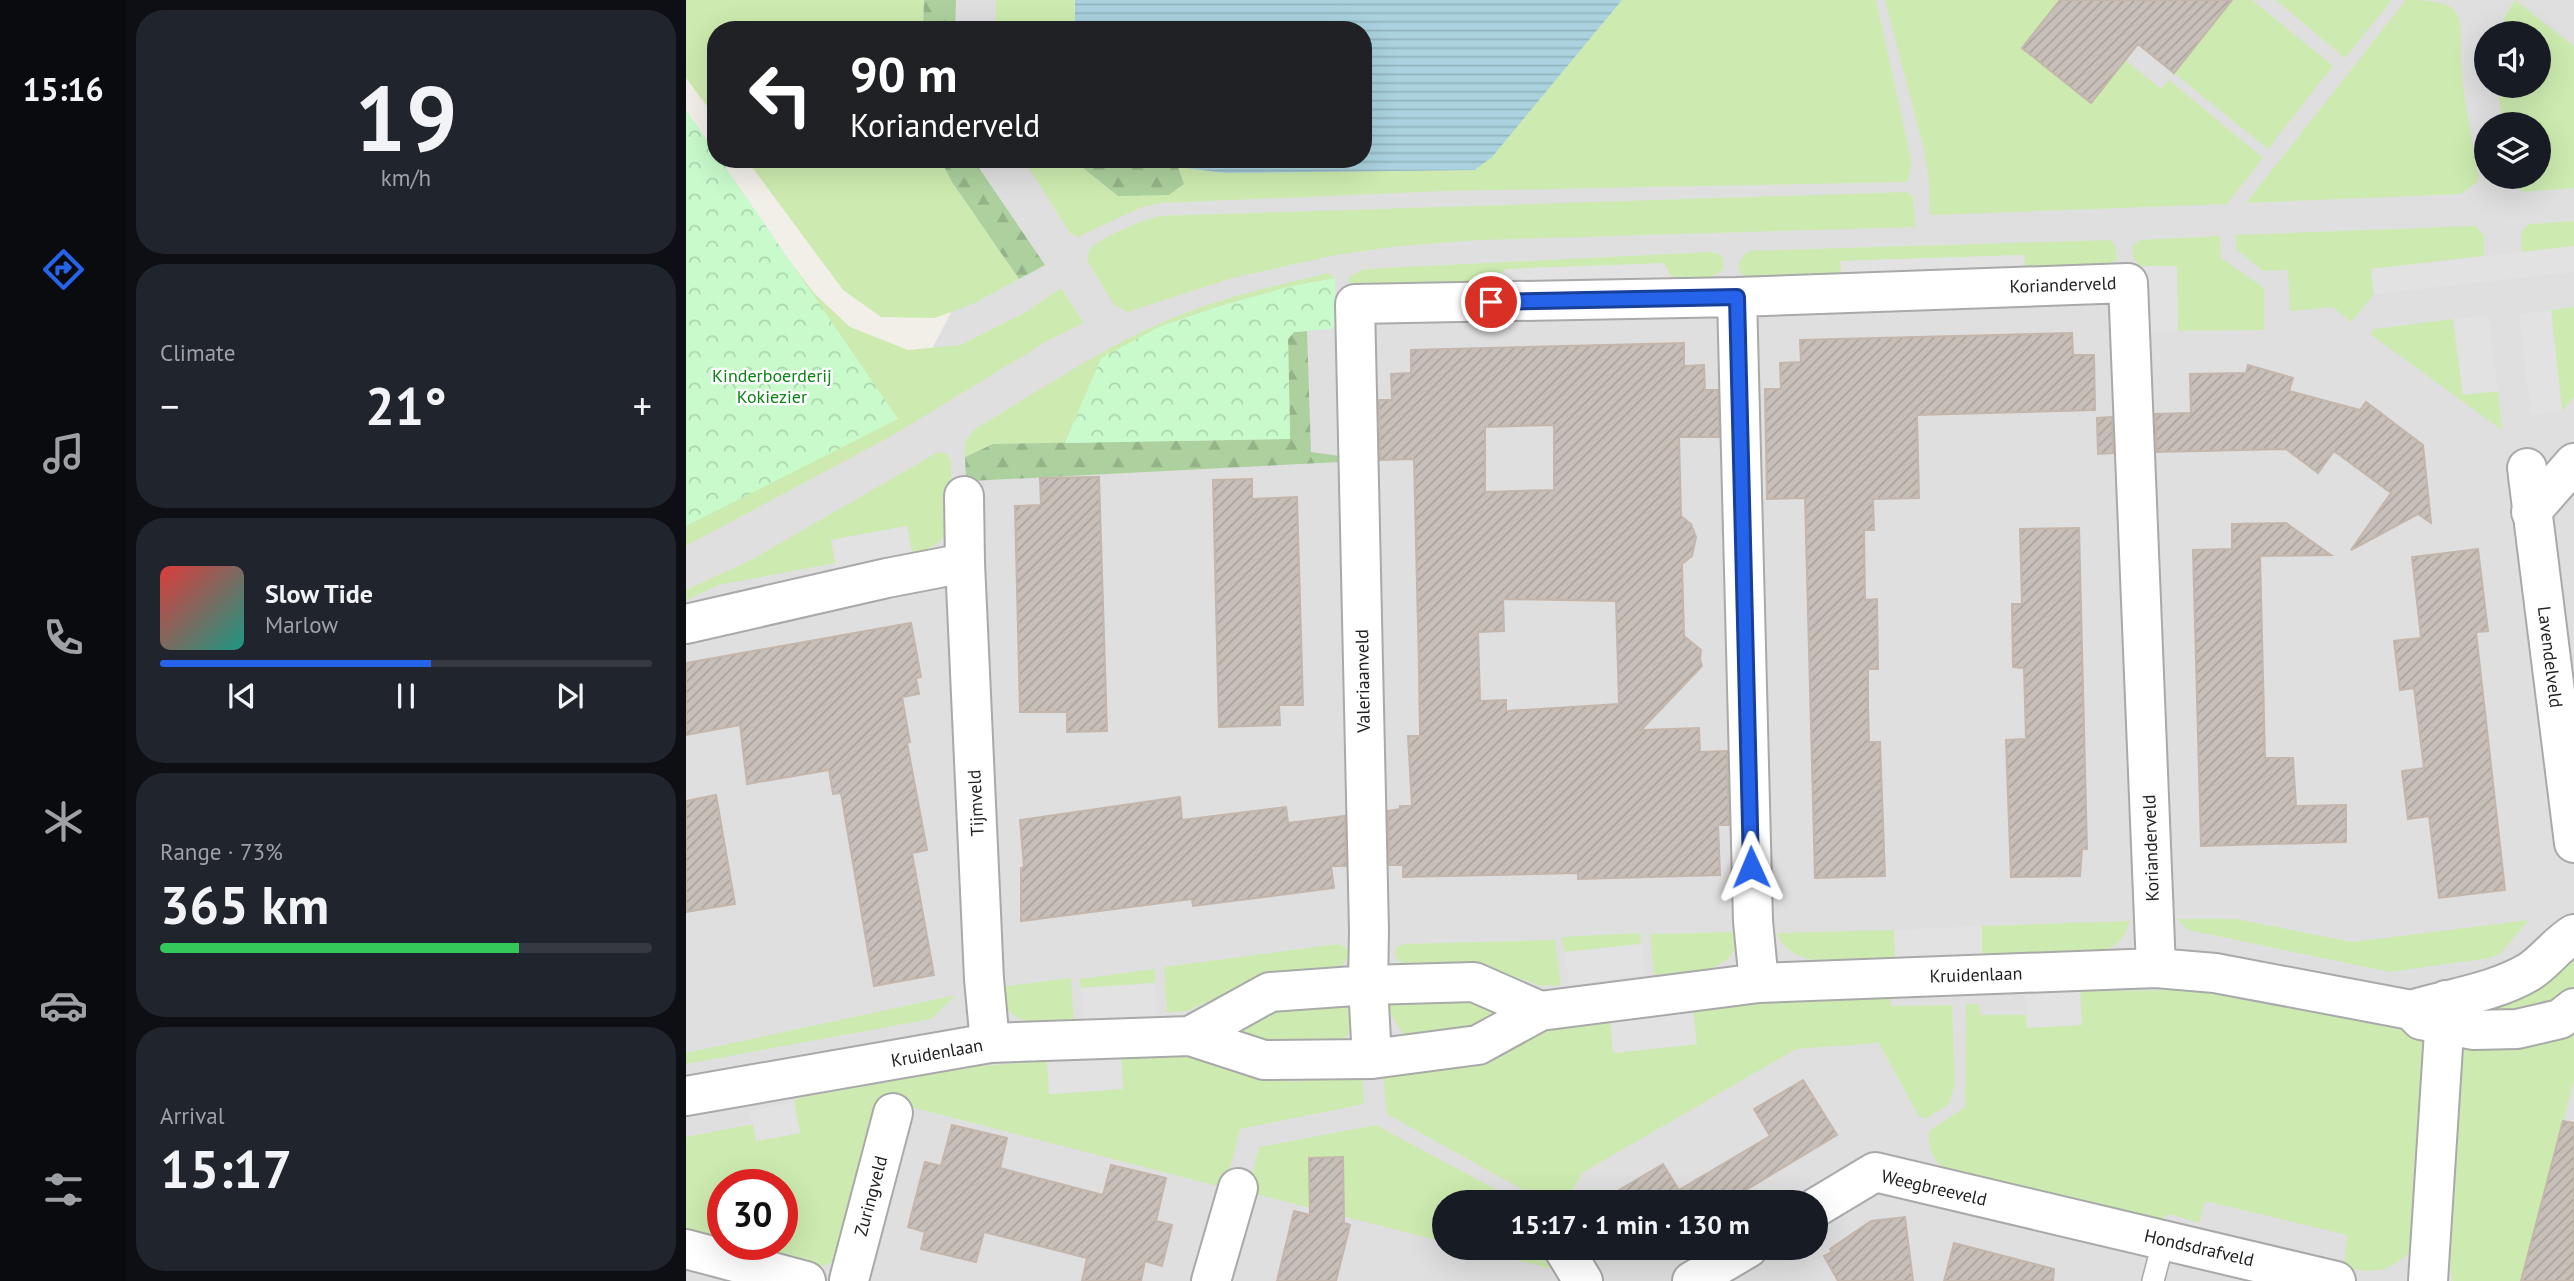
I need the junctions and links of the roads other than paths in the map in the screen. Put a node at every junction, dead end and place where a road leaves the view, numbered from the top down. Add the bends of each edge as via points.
1 (1737, 297) junction
2 (1355, 304) joint
3 (2574, 463) edge
4 (2527, 468) dead end
5 (964, 496) dead end
6 (2531, 512) junction
7 (965, 563) junction
8 (686, 624) edge
9 (2574, 843) edge
10 (2574, 934) edge
11 (2156, 968) junction
12 (1759, 983) junction
13 (1368, 985) junction
14 (2574, 1008) edge
15 (1540, 1011) junction
16 (2434, 1012) junction
17 (1190, 1036) junction
18 (989, 1043) junction
19 (1372, 1059) junction
20 (686, 1096) edge
21 (893, 1113) dead end
22 (1238, 1188) dead end
23 (1828, 1200) edge
24 (2061, 1217) joint
25 (2164, 1239) junction
26 (686, 1249) edge
27 (1570, 1260) edge
28 (1728, 1260) edge
29 (806, 1281) edge
30 (850, 1281) edge
31 (1211, 1281) edge
32 (1583, 1281) edge
33 (1692, 1281) edge
34 (2153, 1281) edge
35 (2336, 1281) edge
36 (2428, 1281) edge

1 - 2 street, Korianderveld
1 - 11 street, Korianderveld via 2128,283
1 - 12 street via 1753,921
2 - 13 street, Valeriaanveld
3 - 6 street
4 - 6 street, Lavendelveld
5 - 7 street, Tijmveld
6 - 9 street, Lavendelveld
7 - 8 street
7 - 18 street, Tijmveld
10 - 16 street, Kruidenlaan via 2531,971
11 - 12 street, Kruidenlaan
11 - 16 street, Kruidenlaan via 2215,973
12 - 15 street, Kruidenlaan
13 - 15 street, Kruidenlaan via 1475,982
13 - 17 street, Kruidenlaan via 1270,992
13 - 19 street, Valeriaanveld
14 - 16 street, Kruidenlaan via 2560,1019 2517,1029 2474,1030
15 - 19 street, Kruidenlaan via 1478,1045
16 - 36 street
17 - 18 street, Kruidenlaan
17 - 19 street, Kruidenlaan via 1264,1060
18 - 20 street, Kruidenlaan
21 - 30 street, Zuringveld
22 - 31 street
23 - 24 street, Weegbreeveld via 1875,1172
24 - 25 street, Hondsdrafveld
25 - 34 lane
25 - 35 street, Hondsdrafveld
26 - 29 street
27 - 32 street
28 - 33 street

